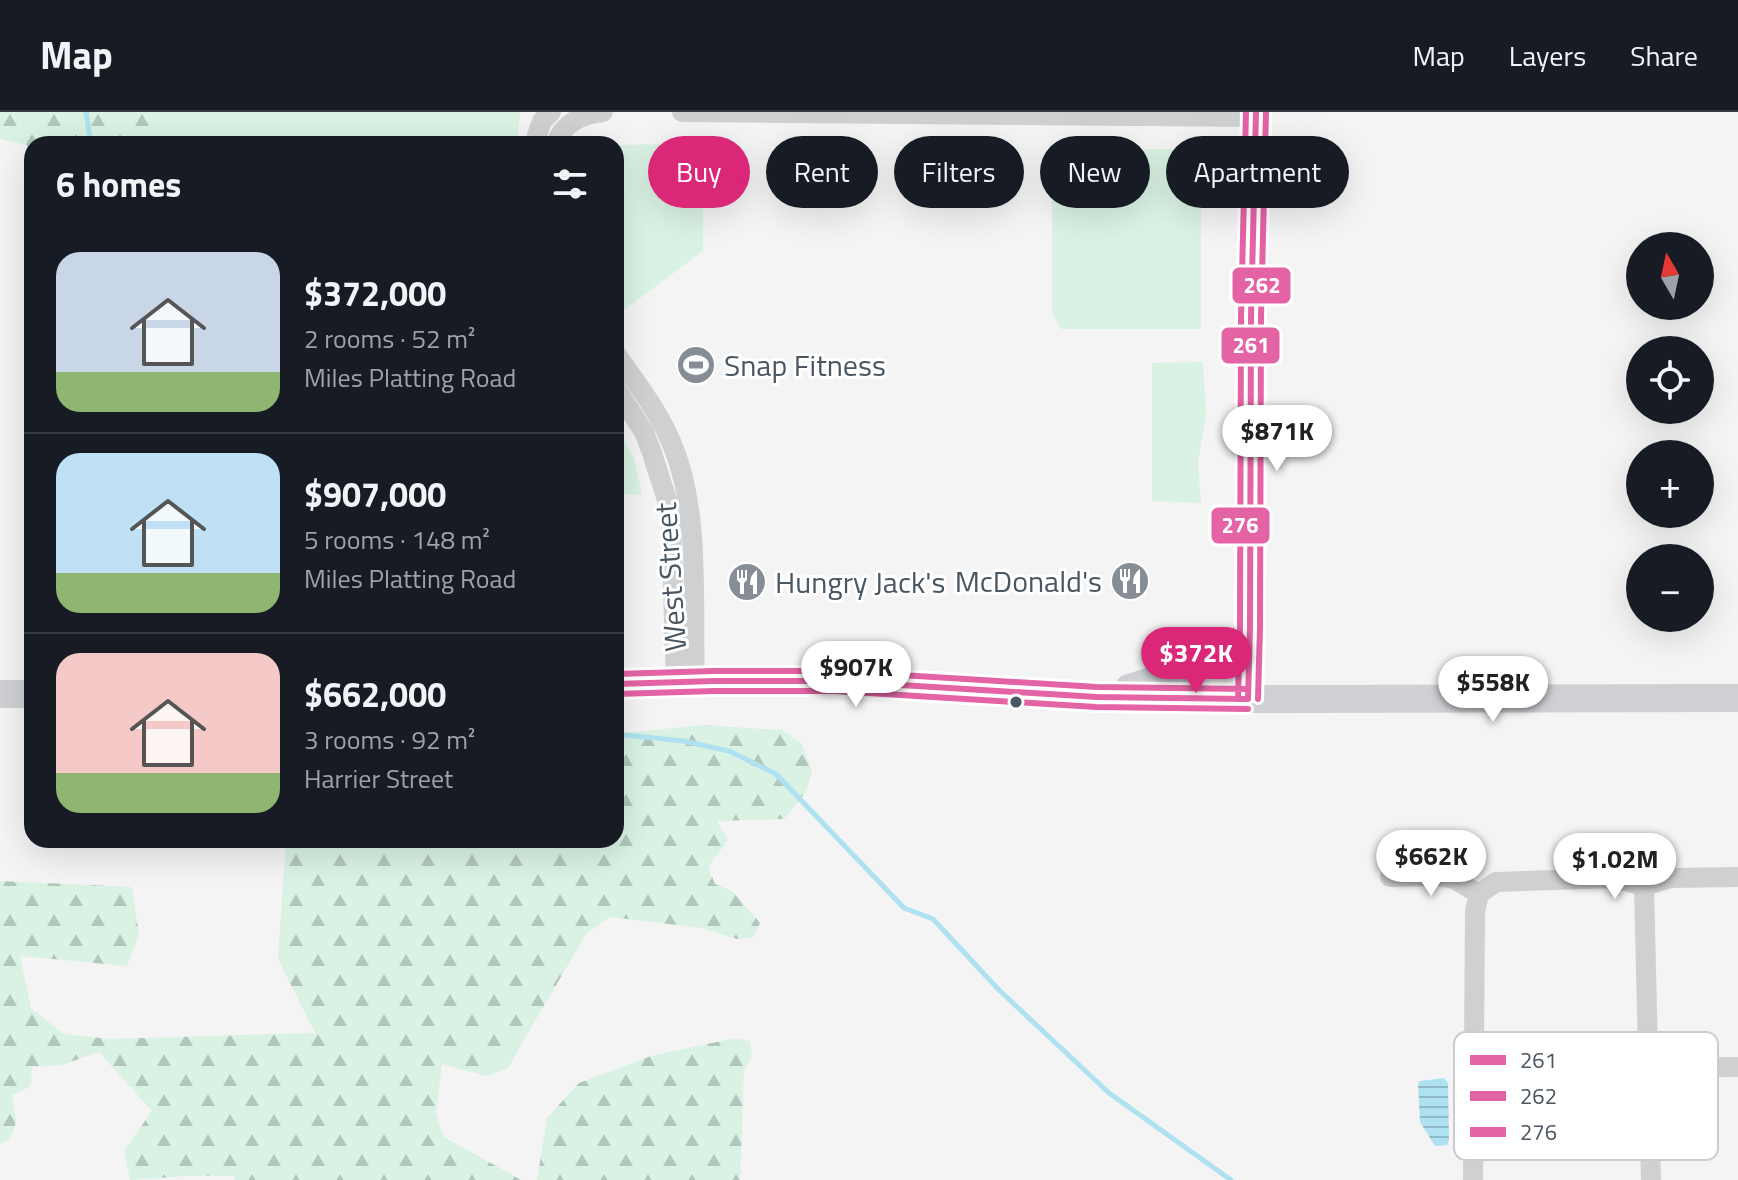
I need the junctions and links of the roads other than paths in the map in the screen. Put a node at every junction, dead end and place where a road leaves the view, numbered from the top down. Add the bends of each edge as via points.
1 (551, 112) edge
2 (603, 112) edge
3 (682, 112) edge
4 (724, 112) edge
5 (1256, 114) edge
6 (570, 117) edge
7 (537, 136) edge
8 (561, 136) edge
9 (624, 366) edge
10 (624, 401) edge
11 (669, 512) junction
12 (690, 512) junction
13 (1250, 627) junction
14 (686, 682) junction
15 (624, 684) edge
16 (0, 694) edge
17 (24, 694) edge
18 (1097, 697) junction
19 (1738, 698) edge
20 (1248, 699) junction
21 (1390, 877) dead end
22 (1738, 877) edge
23 (1644, 886) junction
24 (1479, 894) junction
25 (1474, 1032) edge
26 (1647, 1032) edge
27 (1718, 1067) edge
28 (1738, 1067) edge
29 (1473, 1160) edge
30 (1650, 1160) edge
31 (1473, 1180) edge
32 (1651, 1180) edge

1 - 7 street
2 - 6 street
3 - 4 street
4 - 5 street
5 - 13 main road
6 - 8 street
9 - 12 street, West Street via 675,449
10 - 11 street, West Street via 644,432
11 - 12 street
11 - 14 street, West Street
12 - 14 street, West Street
13 - 18 main road via 1235,650 1209,662
13 - 20 main road
14 - 15 main road
14 - 18 main road via 836,681
16 - 17 main road
18 - 20 main road
19 - 20 main road
21 - 24 street via 1439,876
22 - 23 street via 1671,878
23 - 24 street via 1614,878 1496,882
23 - 26 street
24 - 25 street
27 - 28 street
29 - 31 street
30 - 32 street

